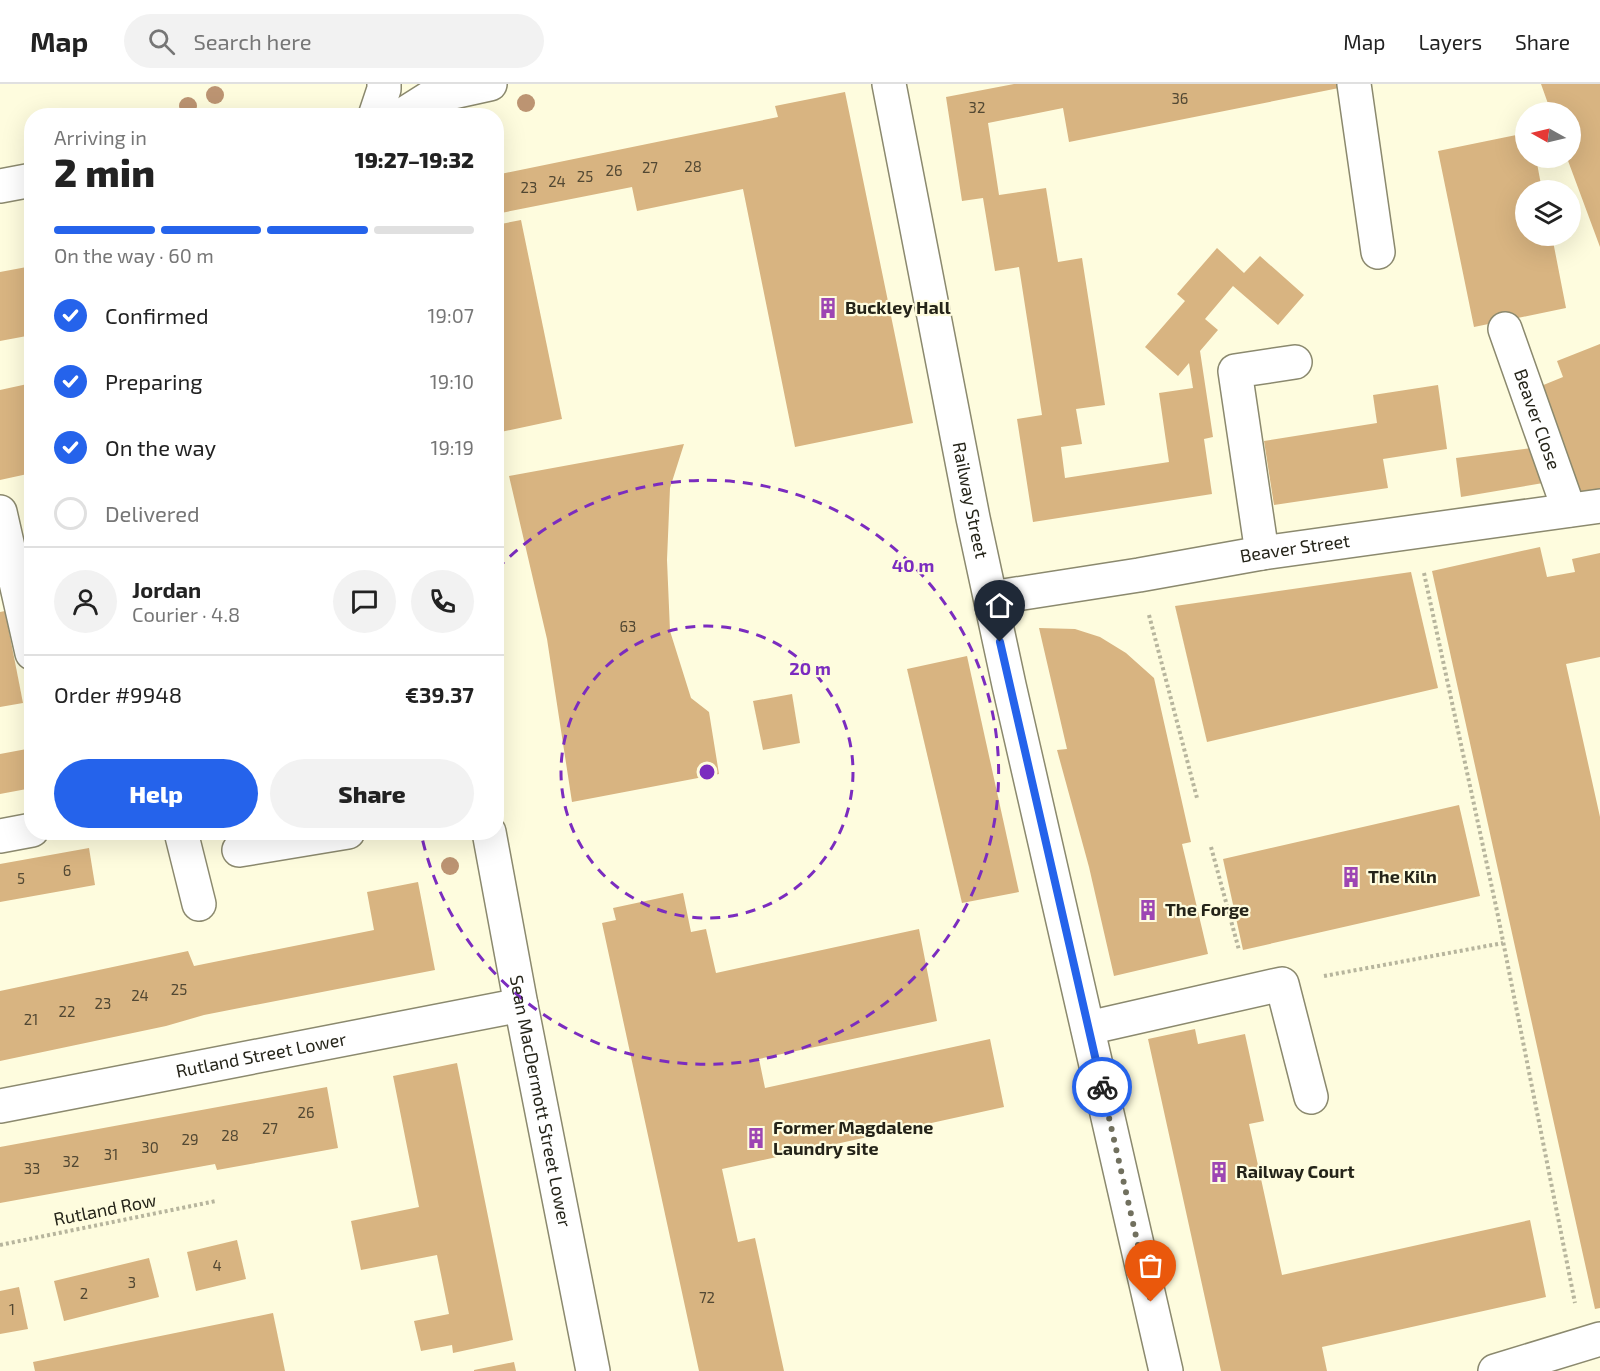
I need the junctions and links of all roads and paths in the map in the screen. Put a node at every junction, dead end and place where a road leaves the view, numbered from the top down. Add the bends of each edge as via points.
1 (384, 84) edge
2 (490, 84) edge
3 (889, 84) edge
4 (1354, 84) edge
5 (378, 108) edge
6 (414, 108) edge
7 (24, 182) edge
8 (0, 186) edge
9 (1378, 252) dead end
10 (1505, 329) dead end
11 (1295, 362) dead end
12 (1585, 508) edge
13 (0, 512) edge
14 (1414, 531) junction
15 (1262, 553) junction
16 (1139, 575) junction
17 (991, 598) junction
18 (24, 618) edge
19 (1197, 798) dead end
20 (24, 832) edge
21 (0, 836) edge
22 (182, 840) edge
23 (300, 840) edge
24 (490, 840) edge
25 (1211, 847) dead end
26 (239, 850) dead end
27 (199, 903) dead end
28 (1503, 943) junction
29 (1282, 984) junction
30 (1251, 992) junction
31 (521, 1005) junction
32 (1088, 1028) junction
33 (1311, 1096) dead end
34 (0, 1106) edge
35 (216, 1202) dead end
36 (0, 1245) edge
37 (1592, 1342) edge
38 (593, 1371) edge
39 (1166, 1371) edge
40 (1495, 1371) edge

1 - 5 street
2 - 6 street via 431,97
3 - 17 street, Railway Street
4 - 9 street
7 - 8 street
10 - 12 street, Beaver Close
11 - 15 street via 1235,371
12 - 14 street, Beaver Street
13 - 18 street
14 - 15 street, Beaver Street
14 - 28 path
15 - 16 street, Beaver Street
16 - 17 street, Beaver Street
16 - 19 path
17 - 32 street, Railway Street
20 - 21 street
22 - 27 street
23 - 26 street
24 - 31 street, Sean MacDermott Street Lower
25 - 30 path
28 - 29 path
28 - 37 path
29 - 30 street
29 - 33 street
30 - 32 street
31 - 34 street, Rutland Street Lower
31 - 38 street, Sean MacDermott Street Lower
32 - 39 street, Railway Street
35 - 36 path, Rutland Row
37 - 40 street

